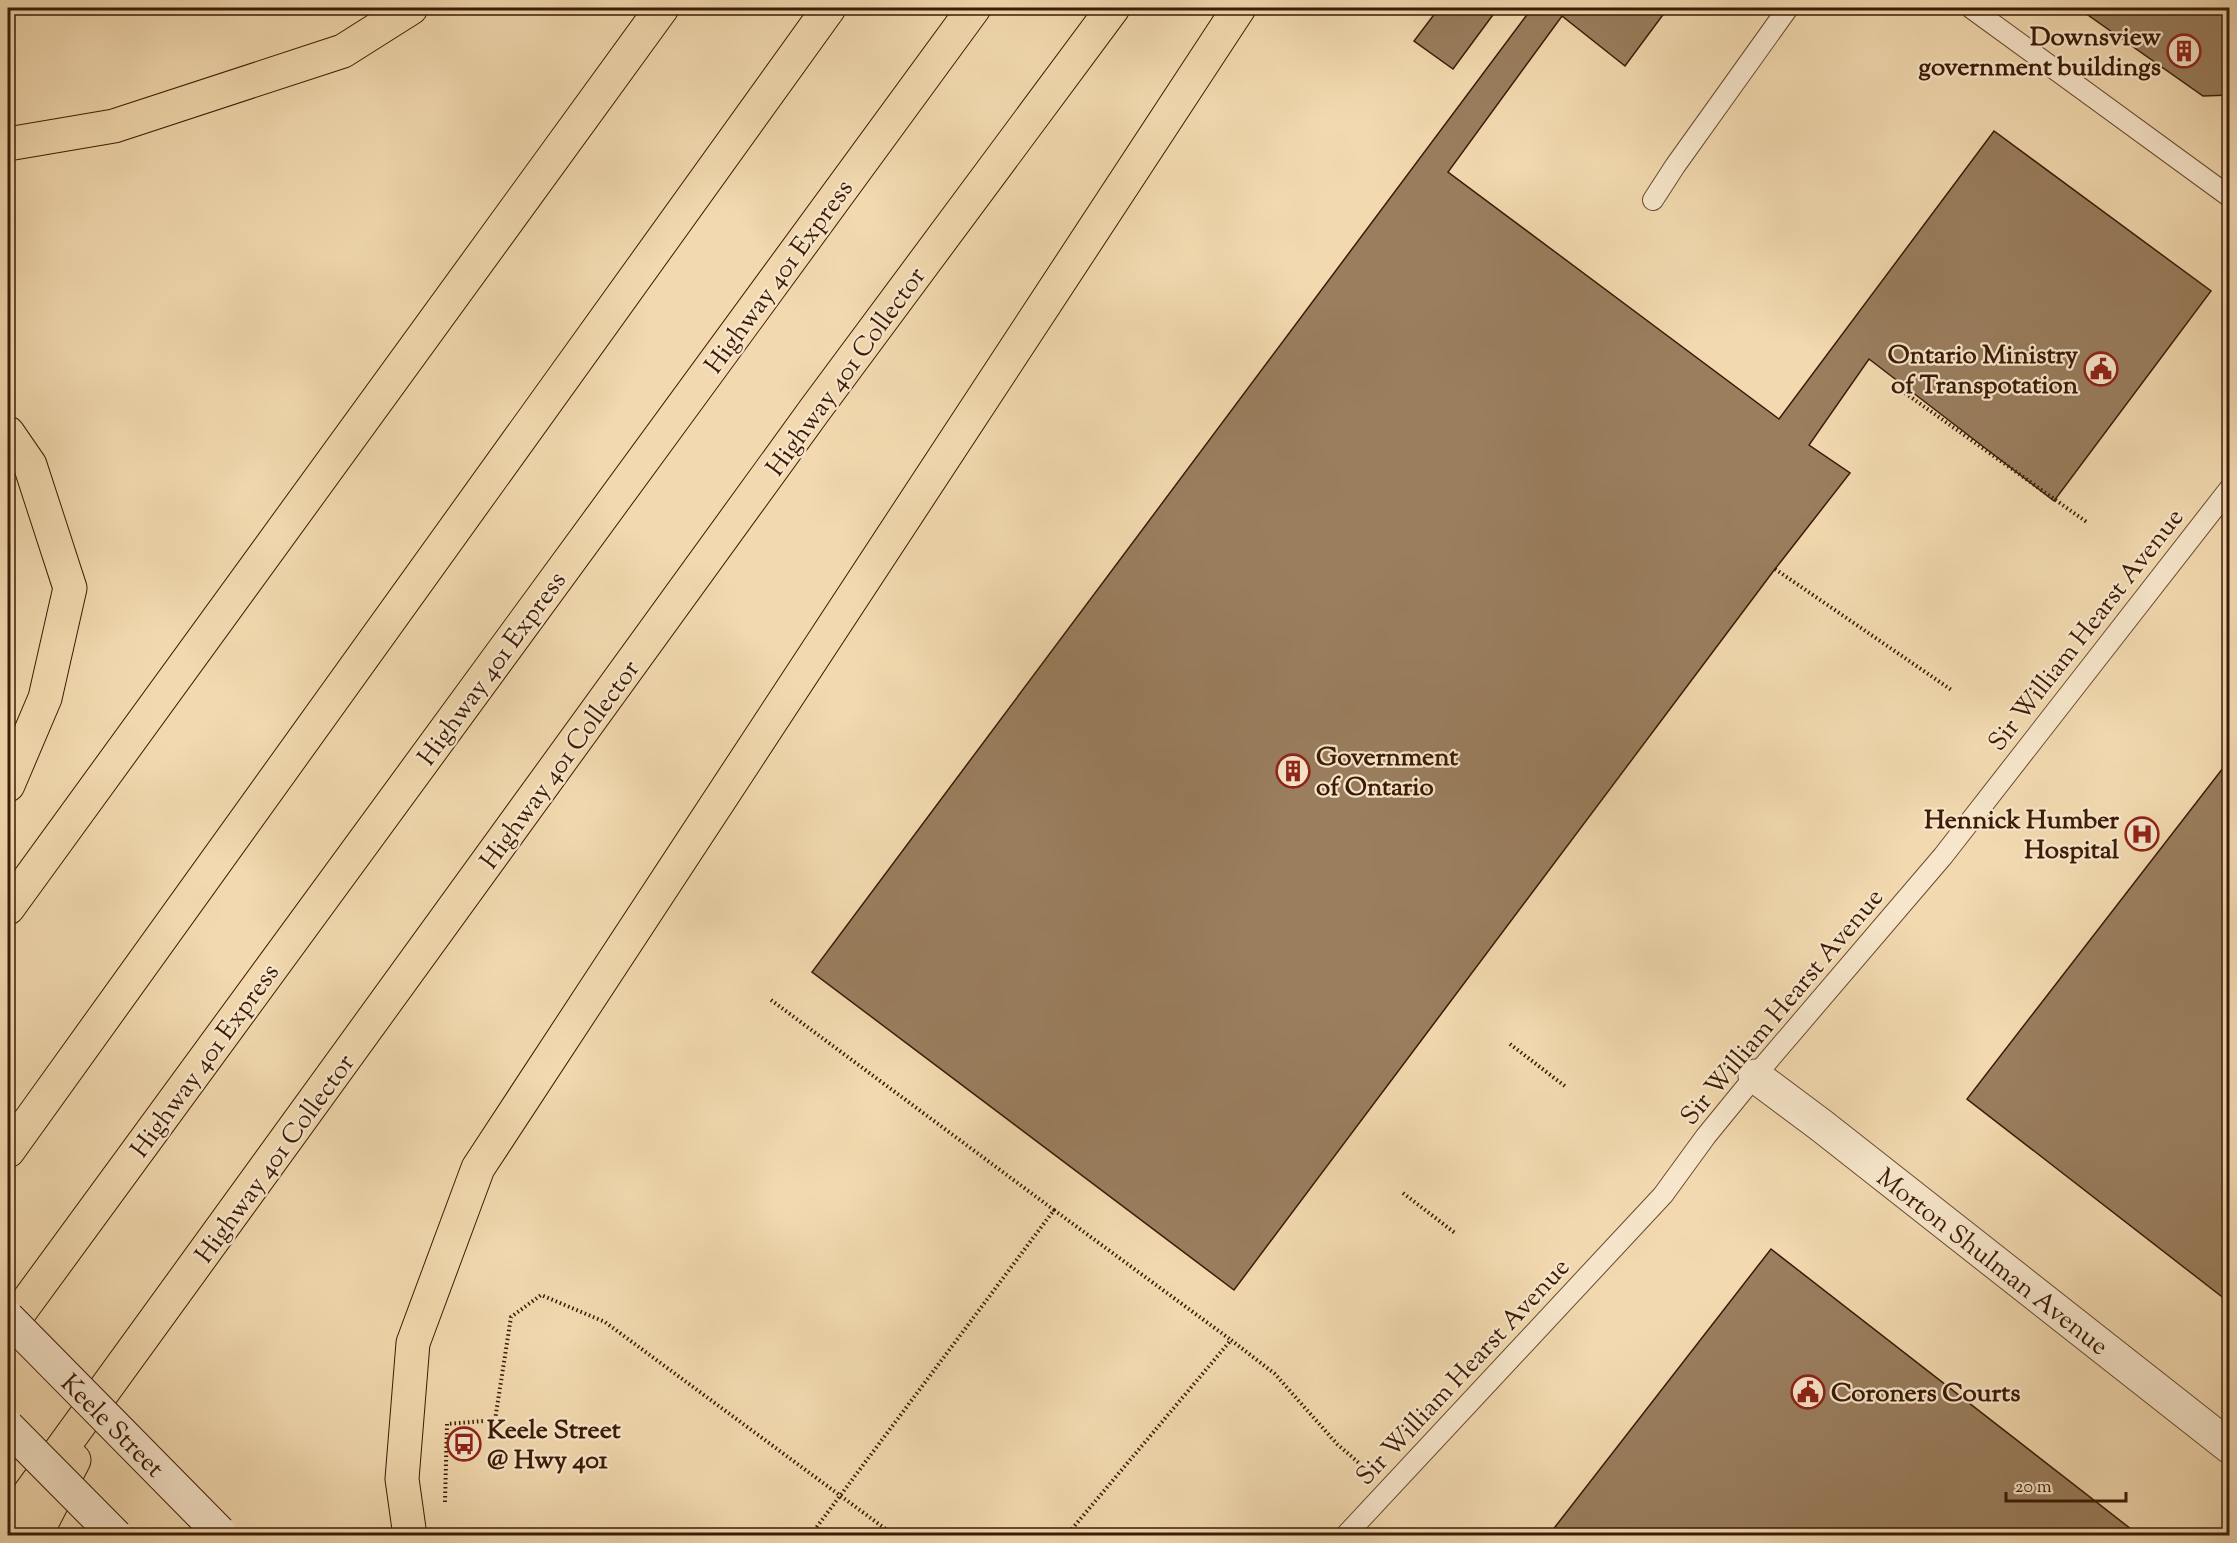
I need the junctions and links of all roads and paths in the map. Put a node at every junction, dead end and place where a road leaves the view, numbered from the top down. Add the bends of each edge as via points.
1 (411, 8) edge
2 (662, 8) edge
3 (829, 8) edge
4 (974, 8) edge
5 (1113, 8) edge
6 (1239, 8) edge
7 (1788, 8) edge
8 (1971, 8) edge
9 (8, 144) edge
10 (2229, 197) edge
11 (1653, 200) dead end
12 (1905, 393) dead end
13 (8, 433) edge
14 (2229, 488) edge
15 (2088, 523) dead end
16 (1775, 569) dead end
17 (1953, 691) dead end
18 (8, 785) edge
19 (8, 908) edge
20 (771, 1000) dead end
21 (1510, 1044) dead end
22 (1755, 1076) junction
23 (1566, 1087) dead end
24 (8, 1150) edge
25 (1403, 1193) dead end
26 (1054, 1210) junction
27 (1455, 1233) dead end
28 (8, 1318) edge
29 (8, 1328) edge
30 (1231, 1340) junction
31 (123, 1365) junction
32 (8, 1427) edge
33 (2229, 1447) edge
34 (1389, 1489) junction
35 (841, 1495) junction
36 (445, 1507) dead end
37 (8, 1523) edge
38 (219, 1532) dead end
39 (35, 1536) edge
40 (116, 1536) edge
41 (410, 1536) edge
42 (810, 1536) edge
43 (895, 1536) edge
44 (1065, 1536) edge
45 (1345, 1536) edge

1 - 9 highway via 343,51 114,126
2 - 19 highway
3 - 24 highway
4 - 29 highway, Highway 401 Express
5 - 31 highway, Highway 401 Collector via 807,421
6 - 41 highway via 478,1168 413,1343 402,1479
7 - 11 lane
8 - 10 lane
12 - 15 path
13 - 18 highway via 30,465 70,588 45,698
14 - 22 lane, Sir William Hearst Avenue via 1943,856
16 - 17 path
20 - 26 path
21 - 23 path
22 - 33 street, Morton Shulman Avenue
22 - 34 lane, Sir William Hearst Avenue via 1663,1195
25 - 27 path
26 - 30 path
26 - 35 path
28 - 38 street, Keele Street, bridge
30 - 34 path via 1275,1374 1337,1444
30 - 44 path
31 - 37 highway, Highway 401 Collector
31 - 39 highway
32 - 40 street, bridge
34 - 45 lane, Sir William Hearst Avenue
35 - 36 path via 605,1322 541,1295 511,1317 495,1420 447,1424
35 - 42 path
35 - 43 path

